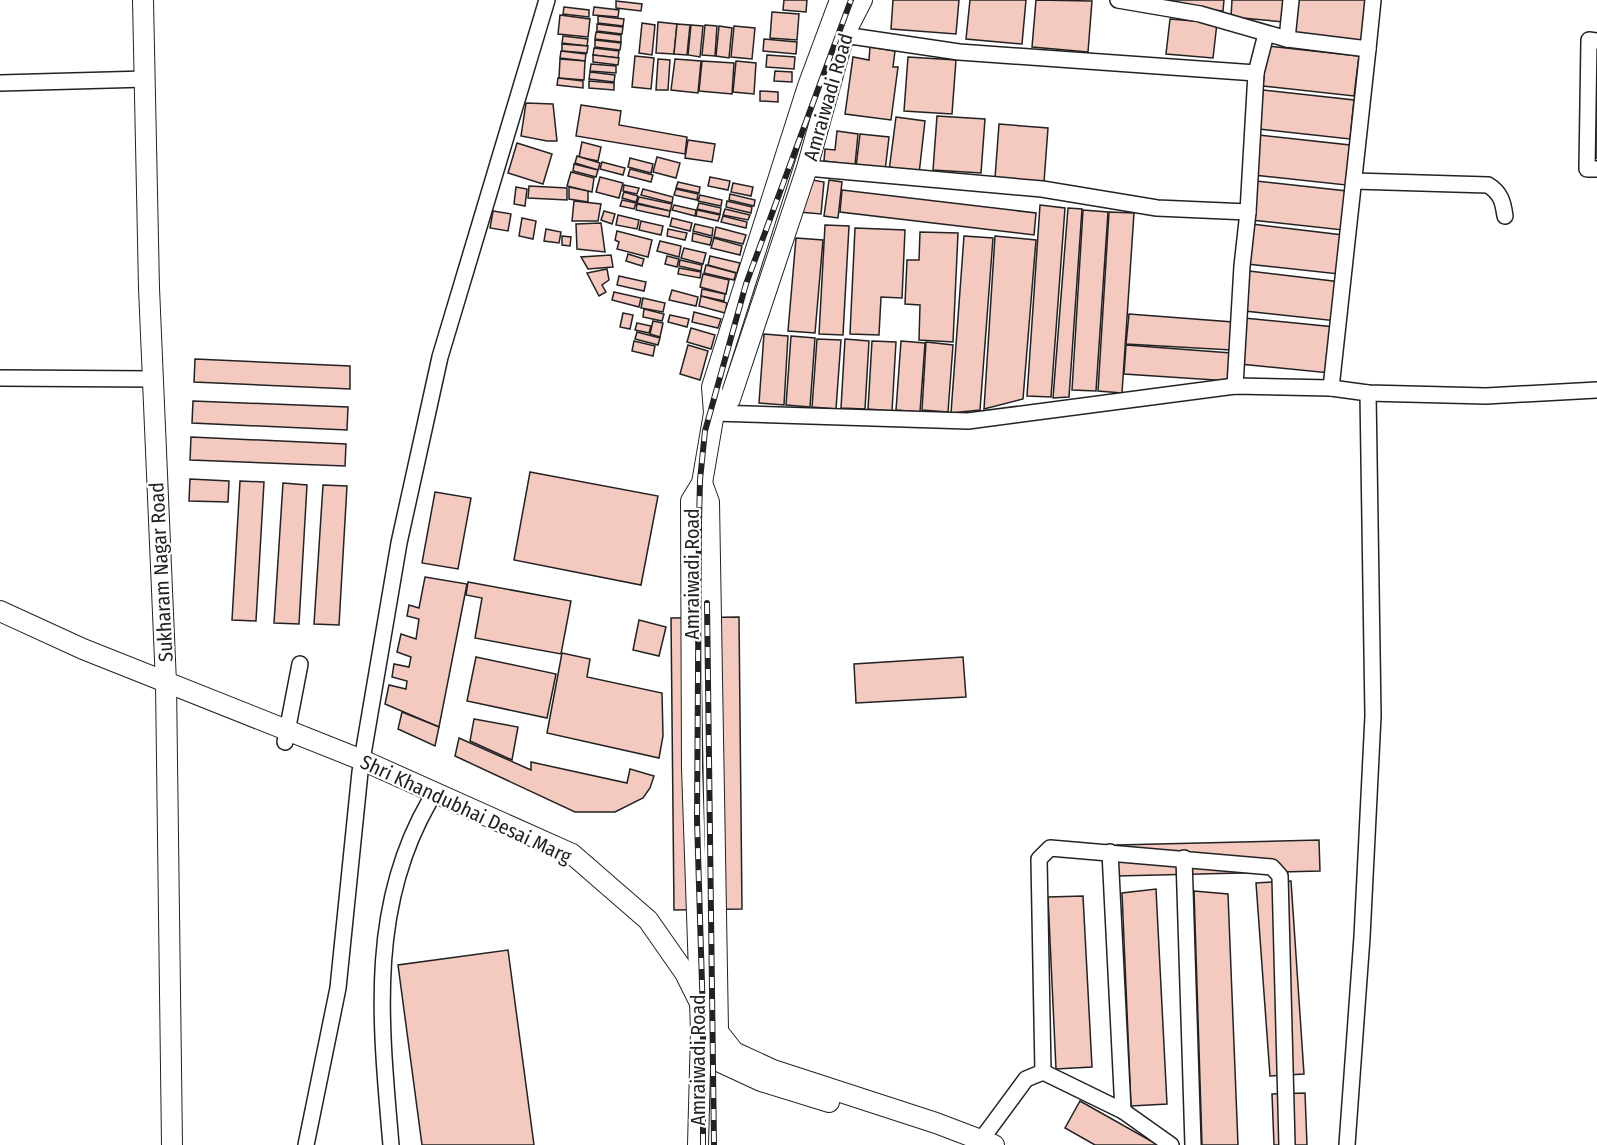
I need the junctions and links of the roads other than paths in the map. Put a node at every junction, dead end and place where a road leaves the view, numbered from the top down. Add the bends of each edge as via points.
1 (143, 0) edge
2 (547, 0) edge
3 (840, 0) edge
4 (861, 0) edge
5 (1118, 0) edge
6 (1291, 0) edge
7 (1373, 0) edge
8 (1266, 34) junction
9 (844, 35) junction
10 (1287, 39) junction
11 (1597, 41) edge
12 (1368, 49) junction
13 (1256, 73) junction
14 (146, 79) junction
15 (0, 83) edge
16 (807, 168) junction
17 (1597, 169) edge
18 (1354, 181) junction
19 (1248, 212) junction
20 (1504, 216) dead end
21 (0, 378) edge
22 (153, 379) junction
23 (1235, 386) junction
24 (1331, 388) junction
25 (1597, 390) edge
26 (1368, 393) junction
27 (714, 414) junction
28 (702, 483) junction
29 (0, 611) edge
30 (0, 621) edge
31 (300, 664) dead end
32 (166, 688) junction
33 (286, 736) junction
34 (361, 766) junction
35 (429, 802) junction
36 (1110, 852) junction
37 (1184, 858) junction
38 (699, 1001) junction
39 (710, 1032) junction
40 (720, 1062) junction
41 (1043, 1072) junction
42 (783, 1080) junction
43 (699, 1095) junction
44 (1123, 1111) junction
45 (988, 1142) edge
46 (172, 1145) edge
47 (306, 1145) edge
48 (391, 1145) edge
49 (698, 1145) edge
50 (960, 1145) edge
51 (1171, 1145) edge
52 (1193, 1145) edge
53 (1287, 1145) edge
54 (1347, 1145) edge

1 - 14 main road, Sukharam Nagar Road
2 - 34 street via 440,357 399,543
3 - 27 main road via 808,86 712,387
4 - 9 main road, Amraiwadi Road
5 - 8 street via 1200,14
6 - 10 street
7 - 12 street
8 - 10 street
8 - 13 street
9 - 13 street via 959,52
9 - 16 main road, Amraiwadi Road
10 - 12 street
11 - 17 street via 1589,40 1587,169
12 - 18 street
13 - 19 street
14 - 15 street
14 - 22 main road, Sukharam Nagar Road
16 - 19 street via 1042,189 1157,208
16 - 27 main road, Amraiwadi Road via 730,399
18 - 20 street via 1488,185 1498,191
18 - 24 street
19 - 23 street
21 - 22 street
22 - 32 main road, Sukharam Nagar Road
23 - 24 street
23 - 27 street via 968,421
24 - 26 street
25 - 26 street via 1486,396
26 - 54 street via 1373,717
27 - 28 main road, Amraiwadi Road
28 - 38 main road, Amraiwadi Road via 691,501 692,768
28 - 39 main road via 709,502
29 - 32 main road, Shri Khandubhai Desai Marg
30 - 32 main road, Shri Khandubhai Desai Marg
31 - 33 street
32 - 33 main road, Shri Khandubhai Desai Marg
32 - 46 main road, Sukharam Nagar Road
33 - 34 main road, Shri Khandubhai Desai Marg
34 - 35 main road, Shri Khandubhai Desai Marg
34 - 38 main road, Shri Khandubhai Desai Marg via 572,854 648,920 685,973
34 - 47 street via 338,988
35 - 39 main road, Shri Khandubhai Desai Marg via 567,865 641,928
35 - 48 street via 403,856 387,918 383,1066
36 - 37 street
36 - 41 street via 1050,848 1039,859
36 - 44 street
37 - 52 street
37 - 53 street via 1272,867 1281,876
38 - 39 main road, Shri Khandubhai Desai Marg
39 - 40 main road
39 - 42 main road, Shri Khandubhai Desai Marg via 734,1052
39 - 43 main road, Amraiwadi Road
40 - 42 main road, Shri Khandubhai Desai Marg via 761,1081
40 - 43 main road
41 - 44 street
41 - 45 street via 1026,1079
42 - 45 main road, Shri Khandubhai Desai Marg via 936,1123
42 - 50 main road, Shri Khandubhai Desai Marg
43 - 49 main road, Amraiwadi Road
44 - 51 street

